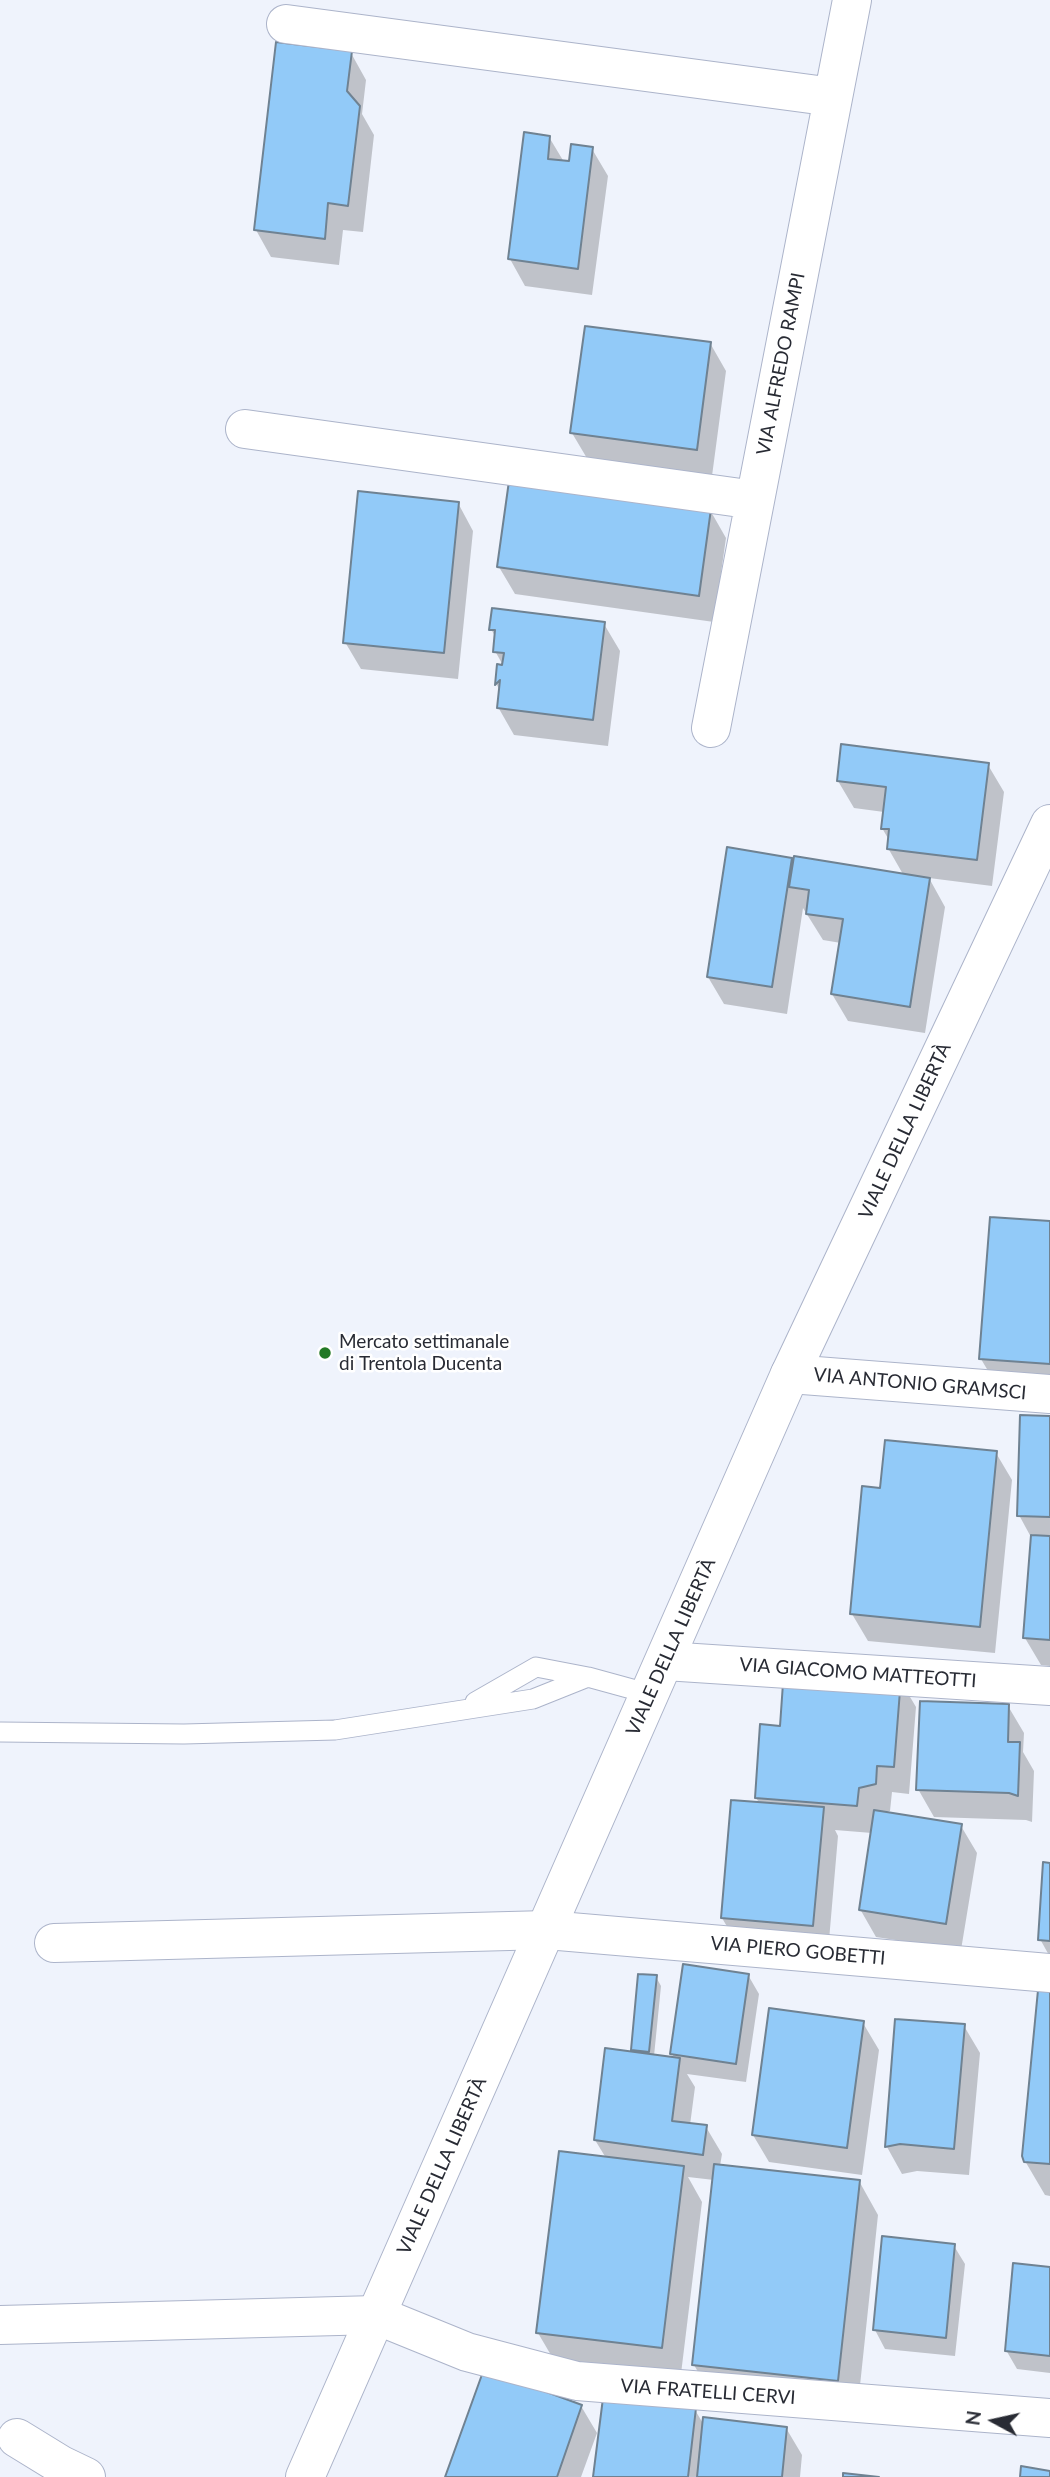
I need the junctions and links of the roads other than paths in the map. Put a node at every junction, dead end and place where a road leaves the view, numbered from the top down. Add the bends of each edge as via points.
1 (852, 0) edge
2 (286, 24) dead end
3 (833, 97) junction
4 (245, 429) dead end
5 (755, 500) junction
6 (711, 728) dead end
7 (1050, 824) edge
8 (790, 1374) junction
9 (1050, 1394) edge
10 (588, 1677) junction
11 (658, 1677) junction
12 (1050, 1686) edge
13 (465, 1708) junction
14 (0, 1732) edge
15 (547, 1930) junction
16 (54, 1943) dead end
17 (1050, 1973) edge
18 (376, 2315) junction
19 (0, 2325) edge
20 (1050, 2418) edge
21 (17, 2438) dead end
22 (86, 2477) edge
23 (305, 2477) edge

1 - 3 street, VIA ALFREDO RAMPI
2 - 3 street
3 - 5 street, VIA ALFREDO RAMPI
4 - 5 street
5 - 6 street, VIA ALFREDO RAMPI
7 - 8 street, VIALE DELLA LIBERTÀ
8 - 9 street, VIA ANTONIO GRAMSCI
8 - 11 street, VIALE DELLA LIBERTÀ
10 - 11 lane
10 - 13 lane via 533,1699
10 - 13 lane via 536,1667
11 - 12 street, VIA GIACOMO MATTEOTTI
11 - 15 street, VIALE DELLA LIBERTÀ
13 - 14 lane via 335,1730
15 - 16 street, VIA PIERO GOBETTI
15 - 17 street, VIA PIERO GOBETTI
15 - 18 street, VIALE DELLA LIBERTÀ
18 - 19 street
18 - 20 street, VIA FRATELLI CERVI via 467,2351 577,2382
18 - 23 street, VIALE DELLA LIBERTÀ
21 - 22 street

